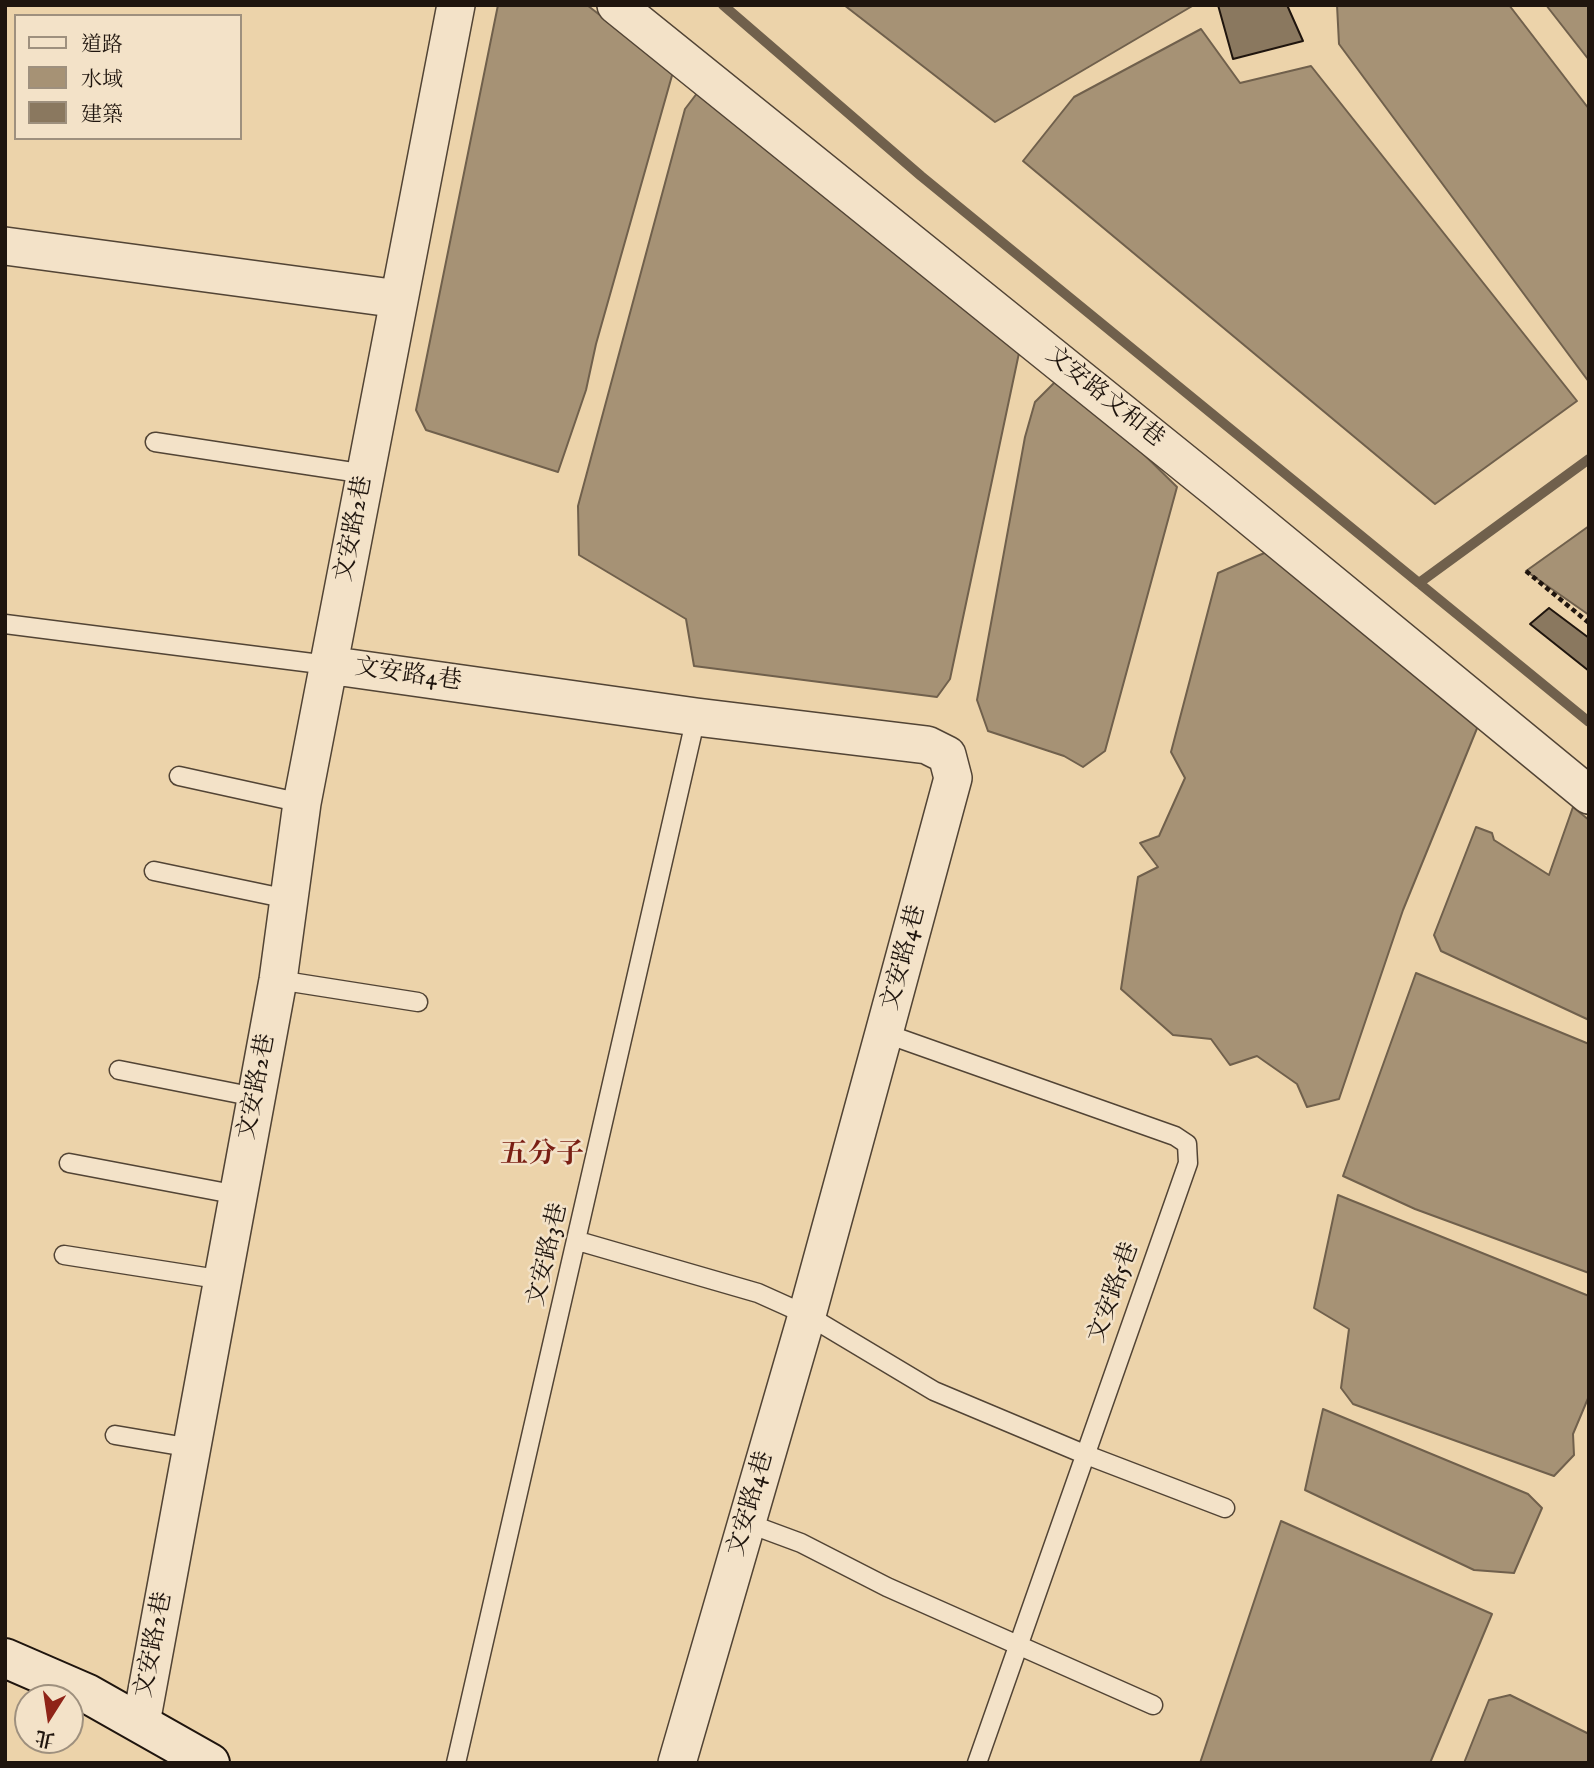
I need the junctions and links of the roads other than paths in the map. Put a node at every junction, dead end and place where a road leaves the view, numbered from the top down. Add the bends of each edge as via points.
1 (456, 5) edge
2 (615, 5) edge
3 (5, 246) edge
4 (399, 299) junction
5 (155, 442) dead end
6 (369, 462) junction
7 (5, 624) edge
8 (328, 665) junction
9 (696, 717) junction
10 (179, 776) dead end
11 (1589, 795) edge
12 (303, 803) junction
13 (154, 871) dead end
14 (288, 899) junction
15 (278, 980) junction
16 (418, 1002) dead end
17 (884, 1033) junction
18 (118, 1070) dead end
19 (255, 1097) junction
20 (69, 1163) dead end
21 (238, 1195) junction
22 (578, 1241) junction
23 (64, 1255) dead end
24 (224, 1280) junction
25 (807, 1315) junction
26 (115, 1435) dead end
27 (192, 1448) junction
28 (1084, 1454) junction
29 (1225, 1508) dead end
30 (747, 1523) junction
31 (1017, 1645) junction
32 (5, 1658) edge
33 (1153, 1705) dead end
34 (141, 1723) junction
35 (210, 1763) edge
36 (456, 1763) edge
37 (677, 1763) edge
38 (977, 1763) edge

1 - 4 street, 文安路2巷
2 - 11 street, 文安路文和巷
3 - 4 street
4 - 6 street, 文安路2巷
5 - 6 lane
6 - 8 street, 文安路2巷
7 - 8 lane
8 - 9 street, 文安路4巷
8 - 12 street, 文安路2巷
9 - 17 street, 文安路4巷 via 927,746 947,755 953,778
9 - 22 lane, 文安路3巷
10 - 12 lane
12 - 14 street, 文安路2巷
13 - 14 lane
14 - 15 street, 文安路2巷
15 - 16 lane
15 - 19 street, 文安路2巷
17 - 25 street, 文安路4巷
17 - 28 lane, 文安路5巷 via 1187,1144 1188,1163
18 - 19 lane
19 - 21 street, 文安路2巷
20 - 21 lane
21 - 24 street, 文安路2巷
22 - 25 lane via 758,1293
22 - 36 lane, 文安路3巷
23 - 24 lane
24 - 27 street, 文安路2巷
25 - 28 lane via 934,1391
25 - 30 street, 文安路4巷
26 - 27 lane
27 - 34 street, 文安路2巷
28 - 29 lane
28 - 31 lane, 文安路5巷
30 - 31 lane via 802,1543
30 - 37 street, 文安路4巷
31 - 33 lane
31 - 38 lane, 文安路5巷
32 - 34 street
34 - 35 street

